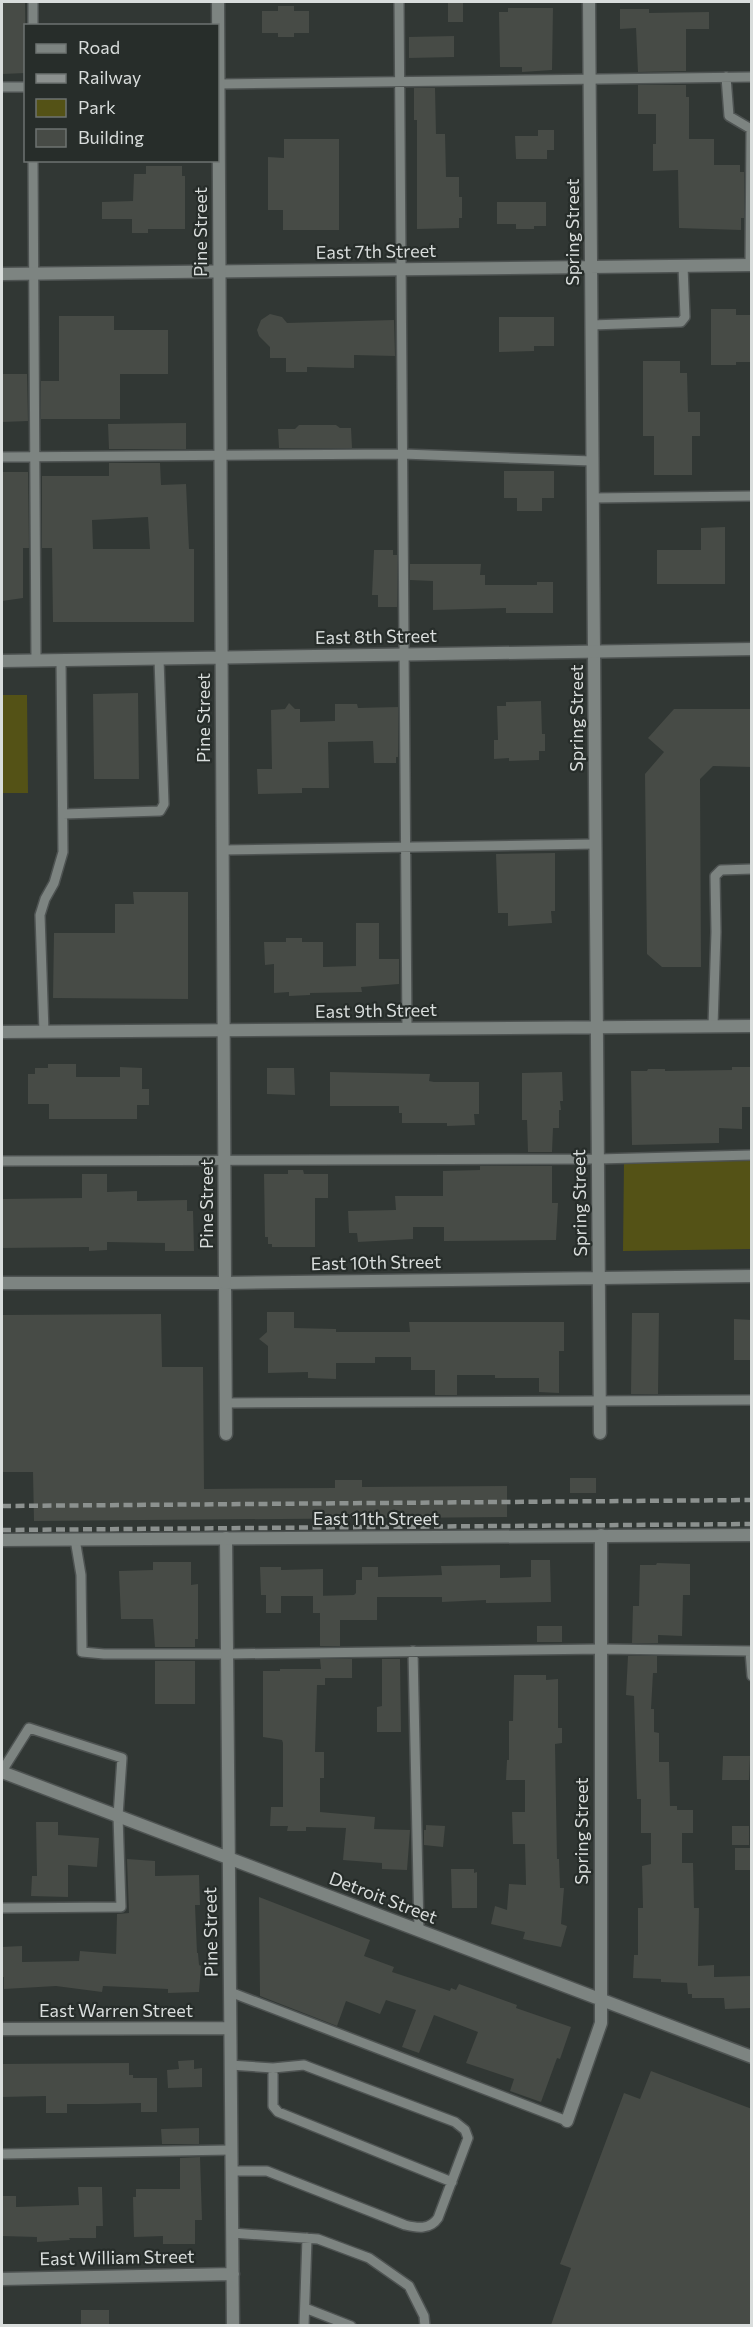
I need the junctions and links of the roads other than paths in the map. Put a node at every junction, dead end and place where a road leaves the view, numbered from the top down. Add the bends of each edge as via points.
1 (33, 2) edge
2 (218, 2) edge
3 (399, 2) edge
4 (589, 2) edge
5 (33, 24) edge
6 (218, 24) edge
7 (726, 77) junction
8 (752, 77) edge
9 (589, 79) junction
10 (399, 81) junction
11 (219, 84) edge
12 (2, 87) edge
13 (24, 87) edge
14 (33, 162) edge
15 (218, 162) edge
16 (751, 265) edge
17 (684, 266) junction
18 (591, 267) junction
19 (400, 269) junction
20 (219, 271) junction
21 (34, 273) junction
22 (2, 274) edge
23 (591, 325) junction
24 (403, 454) junction
25 (220, 455) junction
26 (35, 456) junction
27 (2, 457) edge
28 (592, 461) junction
29 (752, 496) edge
30 (593, 498) junction
31 (752, 649) edge
32 (594, 652) junction
33 (405, 655) junction
34 (221, 658) junction
35 (159, 659) junction
36 (60, 660) junction
37 (2, 661) edge
38 (36, 661) junction
39 (63, 814) junction
40 (596, 844) junction
41 (406, 847) junction
42 (223, 850) junction
43 (752, 869) edge
44 (597, 1026) junction
45 (713, 1026) junction
46 (752, 1026) edge
47 (407, 1029) junction
48 (2, 1032) edge
49 (44, 1032) junction
50 (224, 1032) junction
51 (752, 1155) edge
52 (598, 1160) junction
53 (2, 1161) edge
54 (224, 1161) junction
55 (752, 1276) edge
56 (599, 1278) junction
57 (2, 1283) edge
58 (225, 1283) junction
59 (600, 1401) junction
60 (752, 1401) edge
61 (225, 1403) junction
62 (600, 1433) dead end
63 (226, 1434) dead end
64 (601, 1535) junction
65 (752, 1535) edge
66 (226, 1538) junction
67 (75, 1539) junction
68 (2, 1540) edge
69 (601, 1650) junction
70 (413, 1651) junction
71 (751, 1652) edge
72 (227, 1654) junction
73 (752, 1676) edge
74 (2, 1771) edge
75 (118, 1816) junction
76 (227, 1858) junction
77 (2, 1908) edge
78 (419, 1931) junction
79 (230, 1992) junction
80 (600, 1999) junction
81 (230, 2028) junction
82 (2, 2029) edge
83 (752, 2057) edge
84 (230, 2065) junction
85 (273, 2068) junction
86 (567, 2121) joint
87 (231, 2150) junction
88 (2, 2154) edge
89 (231, 2171) junction
90 (452, 2182) junction
91 (232, 2233) junction
92 (307, 2238) junction
93 (233, 2274) junction
94 (2, 2279) edge
95 (304, 2308) junction
96 (233, 2325) edge
97 (304, 2325) edge
98 (351, 2325) edge
99 (425, 2325) edge

1 - 5 lane
2 - 6 street, Pine Street
3 - 10 lane
4 - 9 street, Spring Street
7 - 8 lane
7 - 9 lane
7 - 16 lane via 729,116 751,129
9 - 10 lane
9 - 18 street, Spring Street
10 - 11 lane
10 - 19 lane
12 - 13 lane
14 - 21 lane
15 - 20 street, Pine Street
16 - 17 street, East 7th Street
17 - 18 street, East 7th Street
17 - 23 lane via 685,317 681,322
18 - 19 street, East 7th Street
18 - 23 street, Spring Street
19 - 20 street, East 7th Street
19 - 24 lane
20 - 21 street, East 7th Street
20 - 25 street, Pine Street
21 - 22 street, East 7th Street
21 - 26 lane
23 - 28 street, Spring Street
24 - 25 lane
24 - 28 lane
24 - 33 lane
25 - 26 lane
25 - 34 street, Pine Street
26 - 27 lane
26 - 38 lane
28 - 30 street, Spring Street
29 - 30 lane
30 - 32 street, Spring Street
31 - 32 street, East 8th Street
32 - 33 street, East 8th Street
32 - 40 street, Spring Street
33 - 34 street, East 8th Street
33 - 41 lane
34 - 35 street, East 8th Street
34 - 42 street, Pine Street
35 - 36 street, East 8th Street
35 - 39 lane via 164,804 160,811
36 - 38 street, East 8th Street
36 - 39 lane
37 - 38 street, East 8th Street
39 - 49 lane via 61,863 40,915
40 - 41 lane
40 - 44 street, Spring Street
41 - 42 lane
41 - 47 lane
42 - 50 street, Pine Street
43 - 45 lane via 721,870 715,876
44 - 45 street, East 9th Street
44 - 47 street, East 9th Street
44 - 52 street, Spring Street
45 - 46 street, East 9th Street
47 - 50 street, East 9th Street
48 - 49 street, East 9th Street
49 - 50 street, East 9th Street
50 - 54 street, Pine Street
51 - 52 lane
52 - 54 lane
52 - 56 street, Spring Street
53 - 54 lane
54 - 58 street, Pine Street
55 - 56 street, East 10th Street
56 - 58 street, East 10th Street
56 - 59 street, Spring Street
57 - 58 street, East 10th Street
58 - 61 street, Pine Street
59 - 60 lane
59 - 61 lane
59 - 62 street, Spring Street
61 - 63 street, Pine Street
64 - 65 street, East 11th Street
64 - 66 street, East 11th Street
64 - 69 street, Spring Street
66 - 67 street, East 11th Street
66 - 72 street, Pine Street
67 - 68 street, East 11th Street
67 - 72 lane via 81,1575 82,1652
69 - 70 lane
69 - 71 lane
69 - 80 street, Spring Street
70 - 72 lane
70 - 78 lane
71 - 73 lane
72 - 76 street, Pine Street
74 - 75 street, Detroit Street
74 - 75 lane via 29,1728 123,1758
75 - 76 street, Detroit Street
75 - 77 lane via 121,1907
76 - 78 street, Detroit Street
76 - 79 street, Pine Street
78 - 80 street, Detroit Street
79 - 81 street, Pine Street
79 - 86 lane
80 - 83 street, Detroit Street
80 - 86 street, Spring Street via 601,2024
81 - 82 street, East Warren Street
81 - 84 street, Pine Street
84 - 85 lane
84 - 87 street, Pine Street
85 - 90 lane via 273,2106 278,2112
85 - 90 lane via 304,2065 455,2122 468,2138
87 - 88 lane
87 - 89 street, Pine Street
89 - 90 lane via 267,2171 417,2228 435,2223
89 - 91 street, Pine Street
91 - 92 lane
91 - 93 street, Pine Street
92 - 95 lane
92 - 99 lane via 369,2258 409,2286
93 - 94 street, East William Street
93 - 96 street, Pine Street
95 - 97 lane
95 - 98 lane

